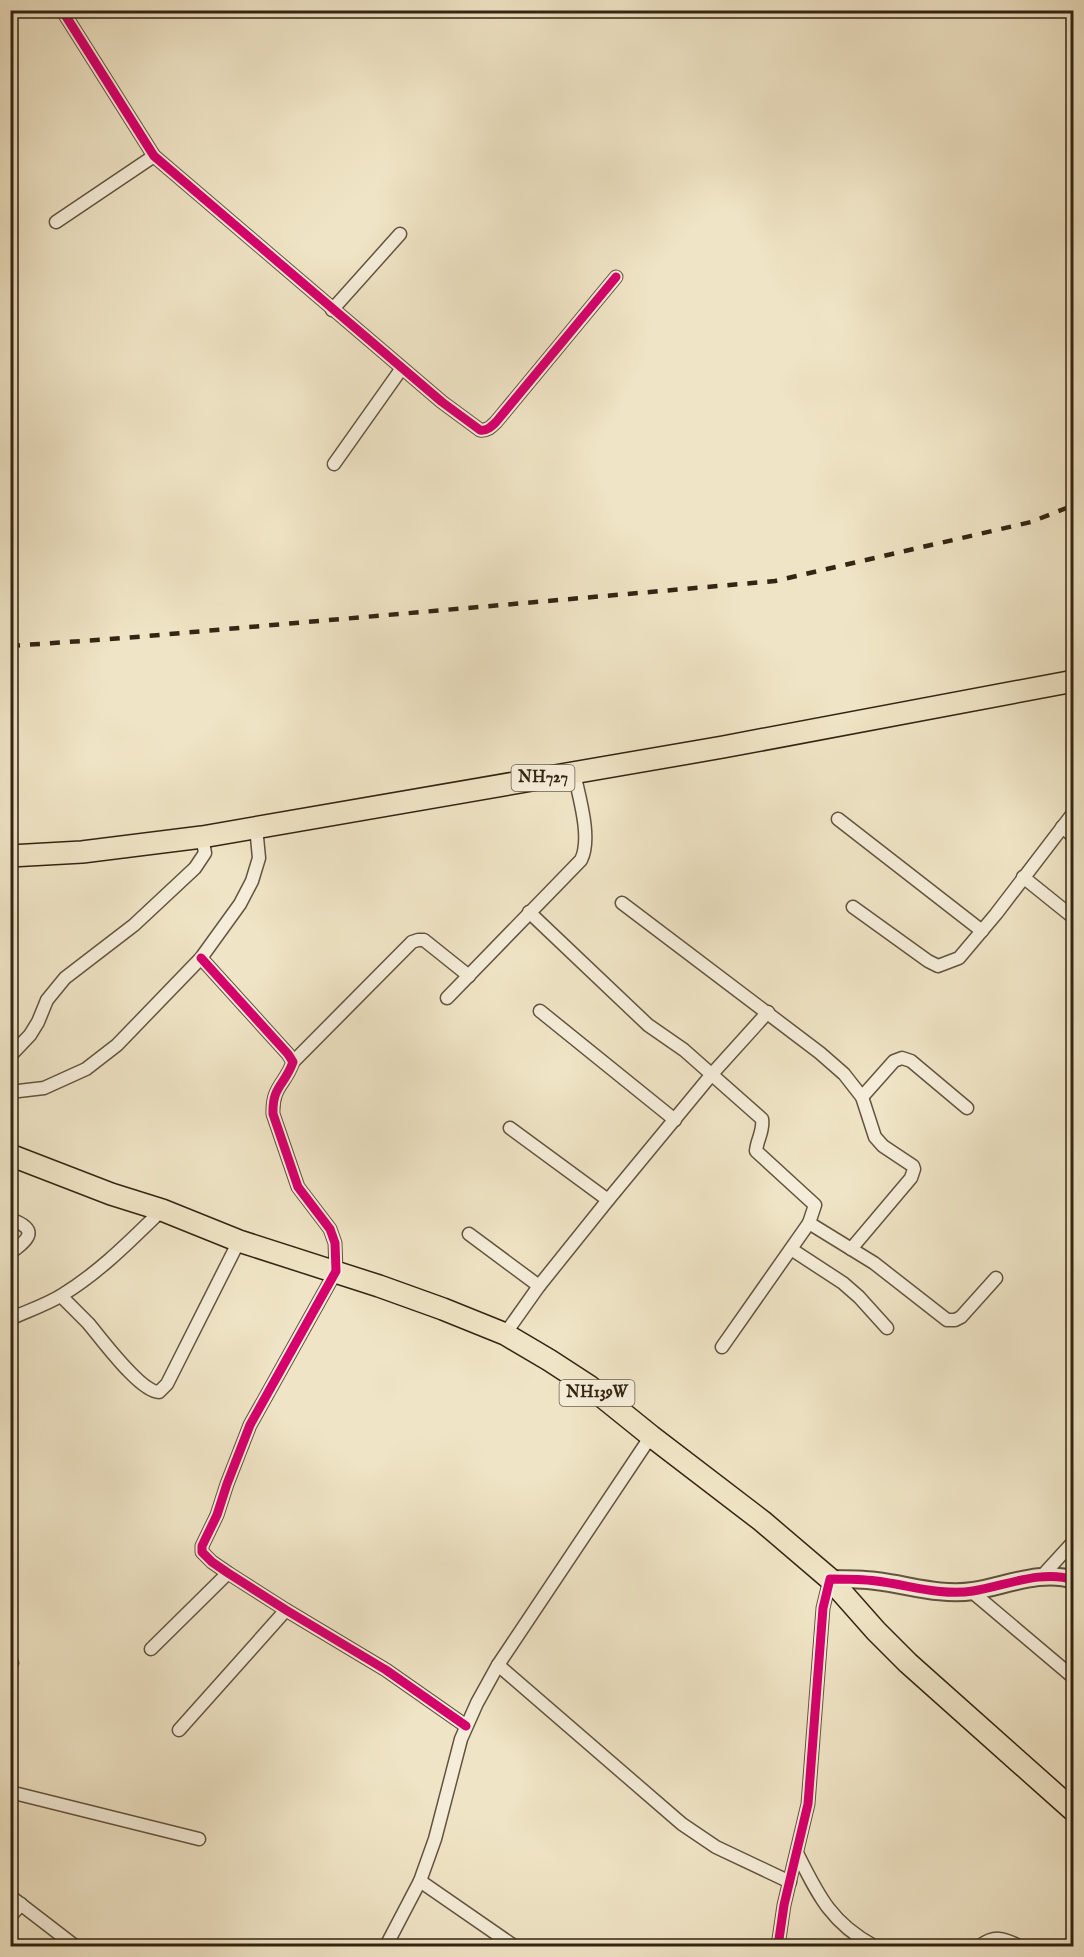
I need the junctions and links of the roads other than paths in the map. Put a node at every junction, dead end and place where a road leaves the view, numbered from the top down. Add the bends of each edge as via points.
1 (62, 10) edge
2 (154, 156) junction
3 (56, 222) dead end
4 (400, 234) dead end
5 (616, 277) dead end
6 (332, 310) junction
7 (402, 369) junction
8 (334, 464) dead end
9 (1074, 681) edge
10 (574, 773) junction
11 (1074, 812) edge
12 (838, 819) dead end
13 (256, 827) junction
14 (1062, 827) junction
15 (202, 837) junction
16 (1074, 837) edge
17 (10, 856) edge
18 (1023, 877) junction
19 (621, 903) dead end
20 (853, 907) dead end
21 (529, 912) junction
22 (1074, 918) edge
23 (982, 931) junction
24 (201, 958) junction
25 (468, 976) junction
26 (447, 998) dead end
27 (540, 1011) dead end
28 (768, 1012) junction
29 (10, 1056) edge
30 (293, 1062) junction
31 (712, 1074) junction
32 (10, 1092) edge
33 (862, 1097) junction
34 (967, 1108) dead end
35 (675, 1120) junction
36 (510, 1128) dead end
37 (10, 1155) edge
38 (608, 1200) junction
39 (162, 1210) junction
40 (10, 1219) edge
41 (809, 1223) junction
42 (470, 1234) dead end
43 (239, 1241) junction
44 (791, 1249) junction
45 (851, 1249) junction
46 (10, 1253) edge
47 (336, 1271) junction
48 (996, 1278) dead end
49 (539, 1286) junction
50 (61, 1296) junction
51 (10, 1319) edge
52 (887, 1328) dead end
53 (505, 1334) junction
54 (722, 1347) dead end
55 (651, 1436) junction
56 (1074, 1541) edge
57 (228, 1573) junction
58 (1042, 1576) junction
59 (830, 1579) junction
60 (1074, 1580) edge
61 (971, 1591) junction
62 (285, 1610) junction
63 (151, 1649) dead end
64 (498, 1665) junction
65 (1074, 1678) edge
66 (466, 1726) junction
67 (179, 1730) dead end
68 (10, 1792) edge
69 (1074, 1811) edge
70 (199, 1839) dead end
71 (797, 1853) junction
72 (420, 1881) junction
73 (790, 1882) junction
74 (10, 1896) edge
75 (21, 1904) junction
76 (10, 1917) edge
77 (389, 1945) edge
78 (73, 1946) edge
79 (514, 1947) edge
80 (778, 1947) edge
81 (874, 1947) edge
82 (980, 1947) edge
83 (1019, 1947) edge

1 - 2 street
2 - 3 street
2 - 6 street
4 - 6 street
5 - 7 street via 496,422 484,431
6 - 7 street
7 - 8 street
9 - 10 highway, NH727
10 - 13 highway, NH727
10 - 21 street via 586,836 585,852
11 - 14 street
12 - 23 street
13 - 15 highway, NH727
13 - 24 street via 259,858 252,881
14 - 16 street
14 - 18 street
15 - 17 highway, NH727 via 82,852
15 - 29 street via 205,853 195,868 134,925 65,978 47,1000 30,1035
18 - 22 street
18 - 23 street
19 - 28 street
20 - 23 street via 938,966 959,958
21 - 25 street
21 - 31 street via 648,1025
24 - 30 street
24 - 32 street via 117,1045 86,1069 44,1088
25 - 26 street
25 - 30 street via 418,939
27 - 35 street
28 - 31 street
28 - 33 street via 844,1074
30 - 47 street via 275,1092 273,1114 298,1187 330,1229
31 - 35 street
31 - 41 street via 762,1119 756,1151 811,1201 814,1210
33 - 34 street via 894,1061 902,1058 911,1061
33 - 45 street via 875,1137 914,1169 911,1178
35 - 38 street
36 - 38 street
37 - 39 highway, NH139W
38 - 49 street
39 - 43 highway, NH139W
39 - 50 street via 121,1250
40 - 46 street via 24,1224 29,1232 25,1243
41 - 44 street
41 - 45 street
42 - 49 street
43 - 47 highway, NH139W
43 - 50 street via 159,1392 153,1392 130,1373
44 - 52 street via 843,1283
44 - 54 street
45 - 48 street via 947,1320 961,1317
47 - 53 highway, NH139W
47 - 57 street via 250,1425 202,1546 206,1557
49 - 53 street
50 - 51 street
53 - 55 highway, NH139W via 589,1386
55 - 59 highway, NH139W
55 - 64 street
56 - 58 street
57 - 62 street
57 - 63 street
58 - 60 street
58 - 61 street
59 - 61 street via 875,1581 943,1592
59 - 69 highway, NH139W via 908,1663
59 - 71 street via 823,1608 808,1804
61 - 65 street
62 - 66 street via 386,1670
62 - 67 street
64 - 66 street
64 - 73 street via 682,1824 716,1846
66 - 72 street
68 - 70 street
71 - 73 street
71 - 81 street via 829,1910 841,1924
72 - 77 street
72 - 79 street
73 - 80 street
74 - 75 street
75 - 76 street
75 - 78 street
82 - 83 street via 995,1938

